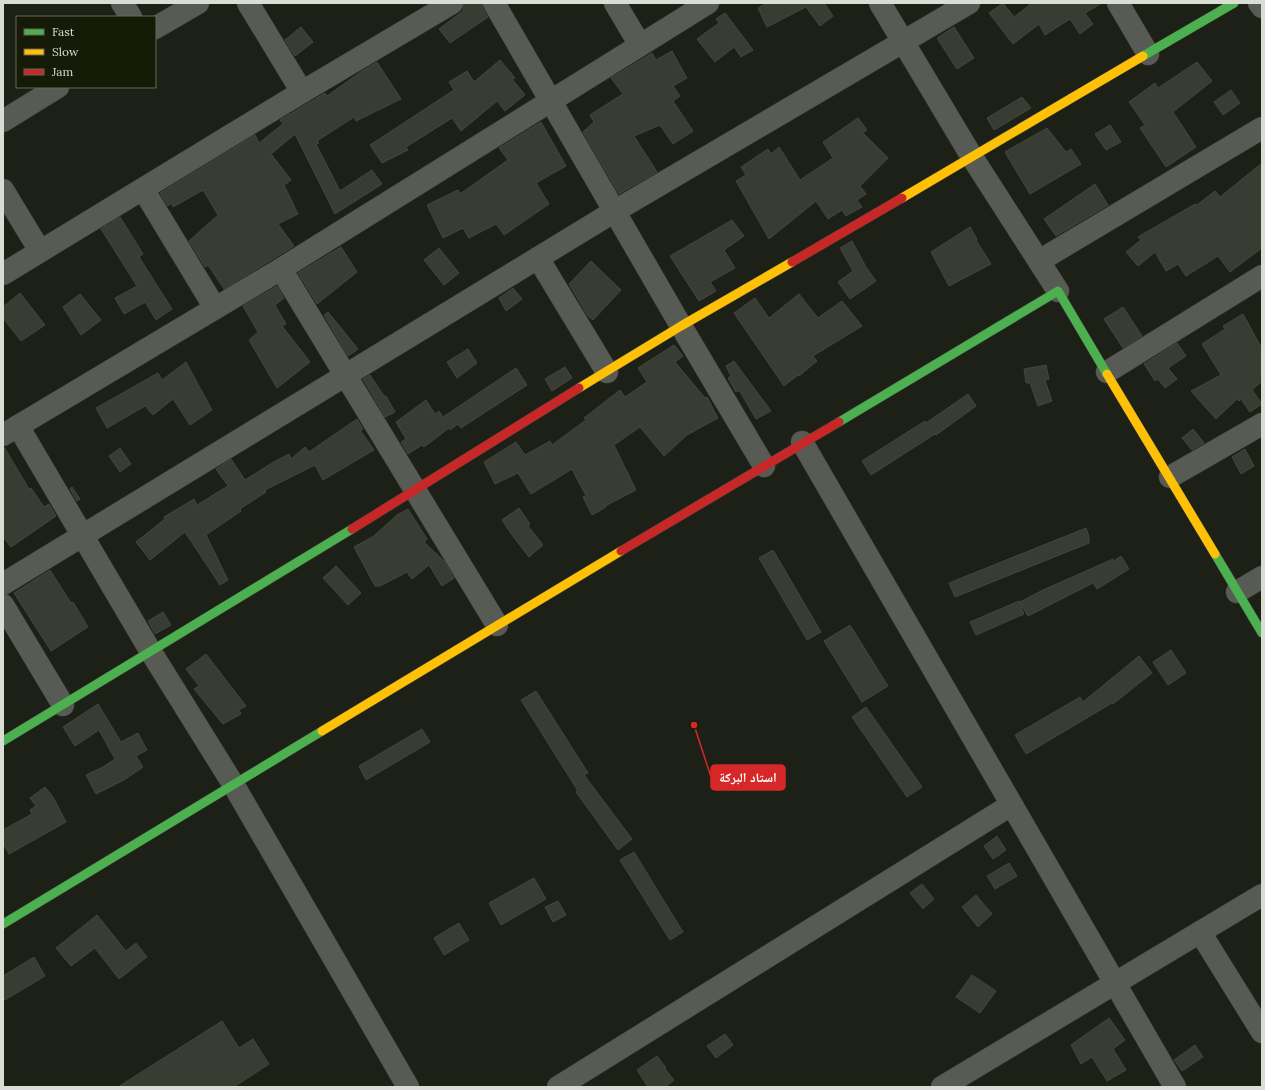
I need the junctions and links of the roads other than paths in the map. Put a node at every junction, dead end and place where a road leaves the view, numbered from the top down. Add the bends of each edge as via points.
1 (122, 3) edge
2 (198, 3) edge
3 (248, 3) edge
4 (452, 3) edge
5 (494, 3) edge
6 (615, 3) edge
7 (708, 3) edge
8 (880, 3) edge
9 (969, 3) edge
10 (1118, 3) edge
11 (1234, 3) edge
12 (1259, 3) edge
13 (1262, 8) edge
14 (129, 16) edge
15 (156, 27) edge
16 (903, 42) junction
17 (640, 45) junction
18 (1148, 54) junction
19 (56, 88) edge
20 (302, 92) junction
21 (551, 100) junction
22 (3, 121) edge
23 (1262, 128) edge
24 (972, 158) junction
25 (143, 189) junction
26 (3, 190) edge
27 (615, 211) junction
28 (40, 251) junction
29 (538, 258) junction
30 (1039, 261) junction
31 (282, 269) junction
32 (3, 274) edge
33 (1262, 276) edge
34 (1058, 291) junction
35 (215, 308) junction
36 (681, 326) junction
37 (607, 372) junction
38 (1107, 372) junction
39 (345, 376) junction
40 (1262, 424) edge
41 (11, 431) edge
42 (802, 442) junction
43 (764, 466) junction
44 (1170, 477) junction
45 (415, 489) junction
46 (83, 536) junction
47 (1262, 577) edge
48 (3, 584) edge
49 (1237, 592) junction
50 (3, 605) edge
51 (497, 625) junction
52 (1262, 633) edge
53 (151, 652) junction
54 (63, 705) junction
55 (3, 741) edge
56 (234, 784) junction
57 (1011, 805) junction
58 (1262, 895) edge
59 (3, 924) edge
60 (1200, 932) junction
61 (1115, 983) junction
62 (1262, 1032) edge
63 (408, 1087) edge
64 (558, 1087) edge
65 (942, 1087) edge
66 (1175, 1087) edge

1 - 14 street
2 - 15 street
3 - 20 street
4 - 20 street
5 - 21 street
6 - 17 street
7 - 17 street
8 - 16 street
9 - 16 street
10 - 18 street
11 - 18 street
12 - 13 street
16 - 24 street
16 - 27 street
17 - 21 street
18 - 24 street
19 - 22 street
20 - 25 street
21 - 27 street
21 - 31 street
23 - 30 street
24 - 30 street
24 - 36 street
25 - 28 street
25 - 35 street
26 - 28 street
27 - 29 street
27 - 36 street
28 - 32 street
29 - 37 street
29 - 39 street
30 - 34 street
31 - 35 street
31 - 39 street
33 - 38 street
34 - 38 street
34 - 42 street
35 - 41 street
36 - 37 street
36 - 43 street
37 - 45 street
38 - 44 street
39 - 45 street
39 - 46 street
40 - 44 street
41 - 46 street
42 - 43 street
42 - 57 street
43 - 51 street
44 - 49 street
45 - 51 street
45 - 53 street
46 - 48 street
46 - 53 street
47 - 49 street
49 - 52 street
50 - 54 street
51 - 56 street
53 - 54 street
53 - 56 street
54 - 55 street
56 - 59 street
56 - 63 street
57 - 61 street
57 - 64 street
58 - 60 street
60 - 61 street
60 - 62 street
61 - 65 street
61 - 66 street

